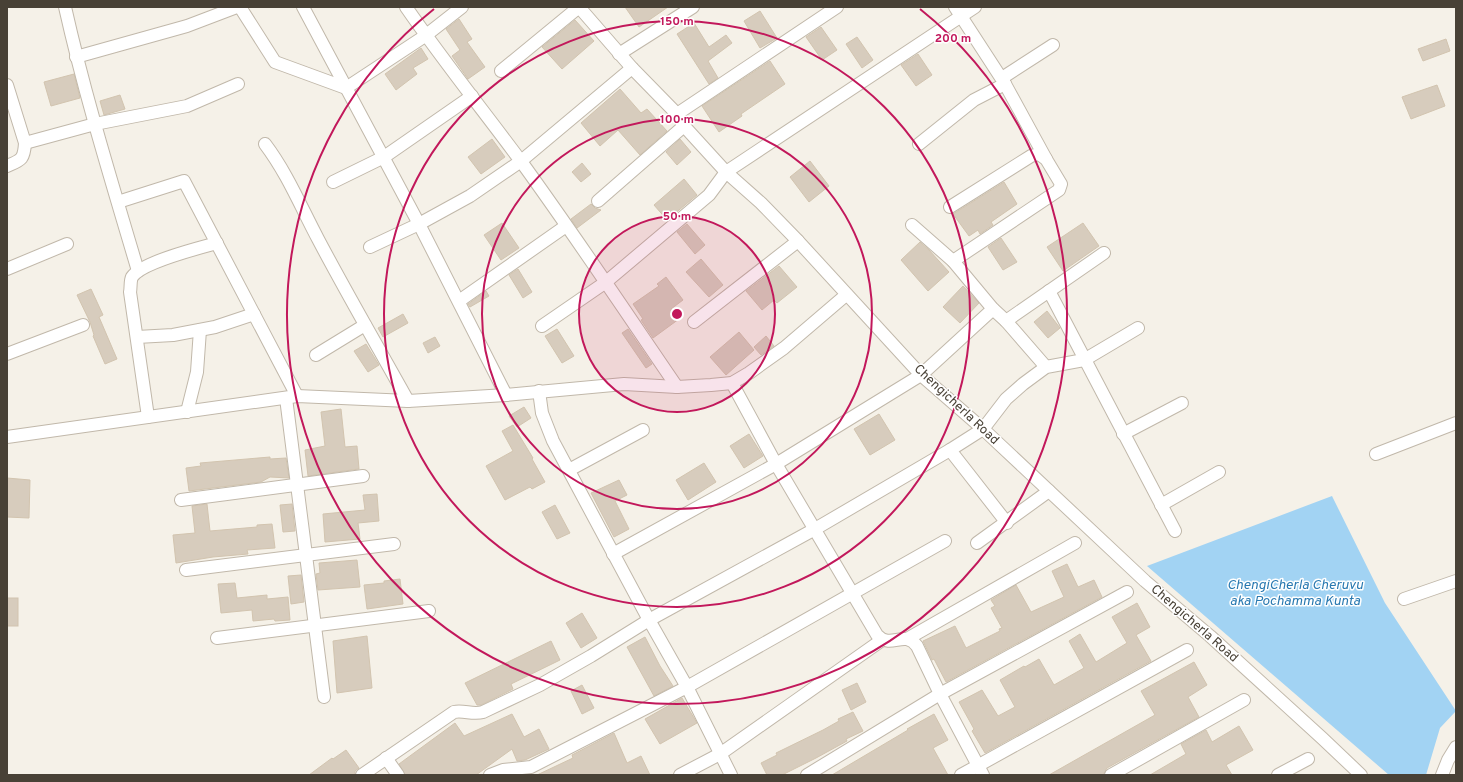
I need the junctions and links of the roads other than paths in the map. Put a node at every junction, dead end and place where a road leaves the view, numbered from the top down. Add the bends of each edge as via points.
1 (65, 7) edge
2 (239, 7) edge
3 (303, 7) edge
4 (406, 7) edge
5 (462, 7) edge
6 (579, 7) edge
7 (693, 7) edge
8 (837, 7) edge
9 (975, 7) edge
10 (958, 11) edge
11 (425, 36) junction
12 (1053, 45) dead end
13 (619, 54) junction
14 (76, 57) junction
15 (632, 68) junction
16 (501, 71) dead end
17 (1004, 81) junction
18 (238, 84) dead end
19 (7, 85) edge
20 (346, 88) junction
21 (472, 96) junction
22 (676, 114) junction
23 (95, 124) junction
24 (684, 126) junction
25 (25, 143) junction
26 (265, 144) dead end
27 (919, 144) dead end
28 (384, 157) junction
29 (1046, 159) junction
30 (521, 161) junction
31 (7, 166) edge
32 (726, 172) junction
33 (333, 182) dead end
34 (598, 201) dead end
35 (118, 202) junction
36 (950, 207) dead end
37 (419, 224) junction
38 (566, 226) junction
39 (912, 226) dead end
40 (798, 241) junction
41 (217, 243) junction
42 (67, 244) dead end
43 (370, 247) dead end
44 (1104, 253) dead end
45 (953, 261) junction
46 (7, 269) edge
47 (138, 271) junction
48 (606, 282) junction
49 (1049, 291) junction
50 (846, 295) junction
51 (459, 301) junction
52 (993, 308) junction
53 (254, 314) junction
54 (1006, 321) junction
55 (694, 322) dead end
56 (83, 325) dead end
57 (365, 325) junction
58 (542, 326) dead end
59 (1138, 328) dead end
60 (200, 330) junction
61 (137, 337) junction
62 (7, 354) edge
63 (316, 355) dead end
64 (1084, 360) junction
65 (1046, 367) junction
66 (921, 375) junction
67 (732, 383) junction
68 (677, 387) junction
69 (539, 391) junction
70 (506, 395) junction
71 (292, 397) junction
72 (408, 400) junction
73 (1182, 403) dead end
74 (187, 412) junction
75 (148, 417) junction
76 (1456, 423) edge
77 (982, 429) junction
78 (643, 430) dead end
79 (1123, 434) junction
80 (8, 435) edge
81 (950, 450) junction
82 (1376, 454) dead end
83 (776, 464) junction
84 (569, 470) junction
85 (1219, 472) dead end
86 (363, 476) dead end
87 (297, 484) junction
88 (1049, 492) junction
89 (181, 500) dead end
90 (1161, 504) junction
91 (1006, 523) junction
92 (815, 529) junction
93 (1175, 531) dead end
94 (945, 541) dead end
95 (977, 543) dead end
96 (1075, 543) dead end
97 (394, 544) dead end
98 (306, 554) junction
99 (613, 554) junction
100 (186, 570) dead end
101 (1456, 581) edge
102 (1126, 592) dead end
103 (852, 595) junction
104 (1404, 599) dead end
105 (429, 611) dead end
106 (649, 620) junction
107 (316, 626) junction
108 (216, 638) dead end
109 (906, 639) junction
110 (882, 640) junction
111 (1187, 650) dead end
112 (687, 687) junction
113 (940, 694) junction
114 (324, 697) dead end
115 (1244, 700) dead end
116 (1456, 747) edge
117 (720, 754) junction
118 (386, 758) junction
119 (1308, 758) dead end
120 (981, 770) edge
121 (362, 775) edge
122 (398, 775) edge
123 (490, 775) edge
124 (680, 775) edge
125 (731, 775) edge
126 (808, 775) edge
127 (961, 775) edge
128 (1111, 775) edge
129 (1278, 775) edge
130 (1361, 775) edge
131 (1442, 775) edge

1 - 14 street
2 - 14 street via 187,26
2 - 20 street via 275,62
3 - 20 street
4 - 11 street
5 - 11 street
6 - 13 street, Chengicherla Road
6 - 16 street
7 - 13 street
8 - 22 street
9 - 10 street
10 - 17 street
10 - 32 street
11 - 20 street
11 - 21 street
12 - 17 street
13 - 15 street, Chengicherla Road
14 - 23 street
15 - 22 street, Chengicherla Road
15 - 30 street
17 - 27 street via 974,100
17 - 29 street
18 - 23 street via 187,106
19 - 25 street
20 - 28 street
21 - 28 street
21 - 30 street
22 - 24 street, Chengicherla Road
23 - 25 street
23 - 35 street
24 - 32 street, Chengicherla Road
24 - 34 street
25 - 31 street via 25,151 20,160
26 - 57 street via 290,183
28 - 33 street
28 - 37 street
29 - 36 street via 1039,154 1031,156
29 - 45 street via 1062,184 1059,190
30 - 37 street via 470,196
30 - 38 street
32 - 40 street, Chengicherla Road
32 - 48 street via 709,195
35 - 41 street via 184,181
35 - 47 street
37 - 43 street
37 - 51 street
38 - 48 street
38 - 51 street
39 - 45 street
40 - 50 street, Chengicherla Road
40 - 55 street
41 - 47 street via 174,256
41 - 53 street
42 - 46 street
44 - 49 street
45 - 52 street
47 - 61 street via 131,279 130,292
48 - 58 street
48 - 68 street
49 - 54 street
49 - 64 street
50 - 66 street, Chengicherla Road
50 - 67 street via 784,348
51 - 70 street
52 - 54 street
52 - 66 street
53 - 60 street
53 - 71 street
54 - 65 street
56 - 62 street
57 - 63 street
57 - 72 street
59 - 64 street
60 - 61 street
60 - 74 street via 197,372
61 - 75 street
64 - 65 street
64 - 79 street
65 - 77 street via 1012,394
66 - 77 street, Chengicherla Road
66 - 83 street
67 - 68 street
67 - 83 street
68 - 69 street via 624,384
69 - 70 street
69 - 84 street via 542,413 553,441
70 - 72 street
71 - 72 street
71 - 74 street
71 - 87 street
73 - 79 street
74 - 75 street
75 - 80 street
76 - 82 street
77 - 81 street
77 - 88 street, Chengicherla Road
78 - 84 street
79 - 90 street
81 - 91 street
81 - 92 street
83 - 92 street
83 - 99 street
84 - 99 street
85 - 90 street
86 - 87 street
87 - 89 street
87 - 98 street
88 - 91 street
88 - 130 street, Chengicherla Road via 1145,582 1210,636
90 - 93 street
91 - 95 street
92 - 103 street
92 - 106 street
94 - 103 street
96 - 109 street
97 - 98 street
98 - 100 street
98 - 107 street
99 - 106 street
101 - 104 street
102 - 113 street
103 - 110 street
103 - 112 street
105 - 107 street
106 - 112 street
106 - 118 street via 540,685 483,712 454,712
107 - 108 street
107 - 114 street
109 - 110 street
109 - 113 street via 912,640 917,646
110 - 117 street
111 - 120 street
112 - 117 street
112 - 123 street via 531,767 503,770
113 - 120 street
113 - 126 street
115 - 128 street
116 - 131 street
117 - 124 street
117 - 125 street
118 - 121 street
118 - 122 street
119 - 129 street
120 - 127 street

